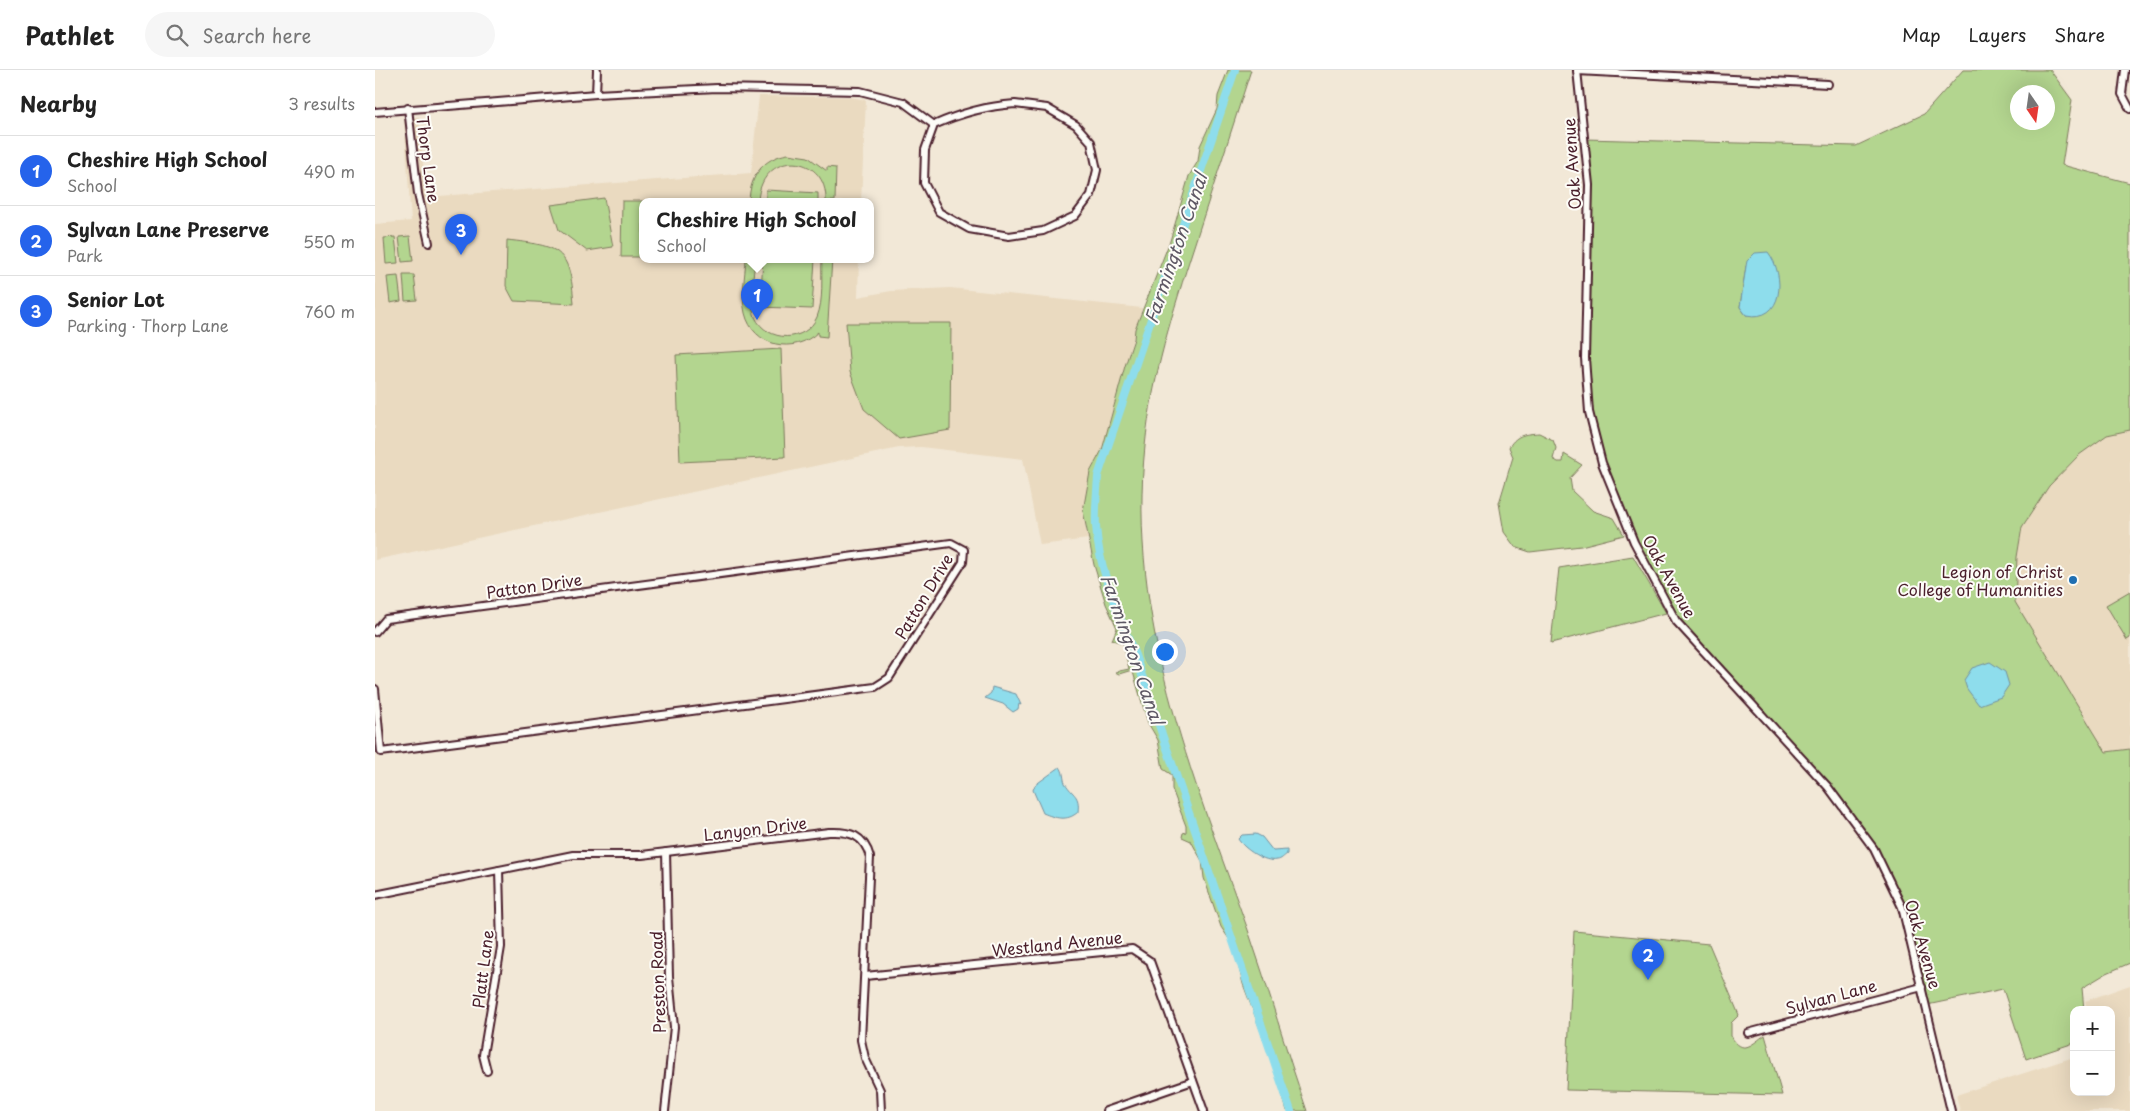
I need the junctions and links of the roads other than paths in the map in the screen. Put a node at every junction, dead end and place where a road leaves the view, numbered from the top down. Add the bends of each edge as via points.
1 (597, 70) edge
2 (2125, 70) edge
3 (1577, 71) edge
4 (1684, 73) edge
5 (1828, 84) dead end
6 (596, 94) junction
7 (408, 108) junction
8 (2130, 109) edge
9 (375, 112) edge
10 (934, 125) junction
11 (429, 243) dead end
12 (375, 632) edge
13 (375, 688) edge
14 (378, 752) edge
15 (666, 852) junction
16 (499, 870) junction
17 (375, 895) edge
18 (865, 976) junction
19 (1922, 987) junction
20 (1748, 1032) dead end
21 (487, 1071) dead end
22 (1193, 1081) junction
23 (665, 1111) edge
24 (881, 1111) edge
25 (1106, 1111) edge
26 (1203, 1111) edge
27 (1951, 1111) edge

1 - 6 street
2 - 8 street via 2122,94
3 - 4 street
3 - 19 street, Oak Avenue via 1589,185 1585,358 1589,412 1602,463 1635,542 1676,621 1828,787 1874,849 1902,907
4 - 5 street
6 - 7 street
6 - 10 street via 717,88 861,91 903,102
7 - 9 street
7 - 11 street, Thorp Lane via 418,194
10 - 10 street via 925,150 924,183 939,212 969,229 1009,236 1043,231 1075,216 1091,195 1097,170 1091,142 1076,125 1047,108 1015,104 987,106 960,113
12 - 14 street, Patton Drive via 385,619 951,543 964,550 963,562 889,678 875,687
13 - 14 street, Patton Drive
15 - 16 street, Lanyon Drive via 631,856 587,853
15 - 18 street, Lanyon Drive via 829,832 842,831 858,836 868,849 871,866
15 - 23 street, Preston Road via 669,977 674,1027
16 - 17 street, Lanyon Drive
16 - 21 street, Platt Lane via 501,947 483,1055
18 - 22 street, Westland Avenue via 1132,949 1150,961
18 - 24 street, Lanyon Drive via 862,1050 880,1090
19 - 20 street, Sylvan Lane
19 - 27 street, Oak Avenue
22 - 25 street
22 - 26 street, Westland Avenue

